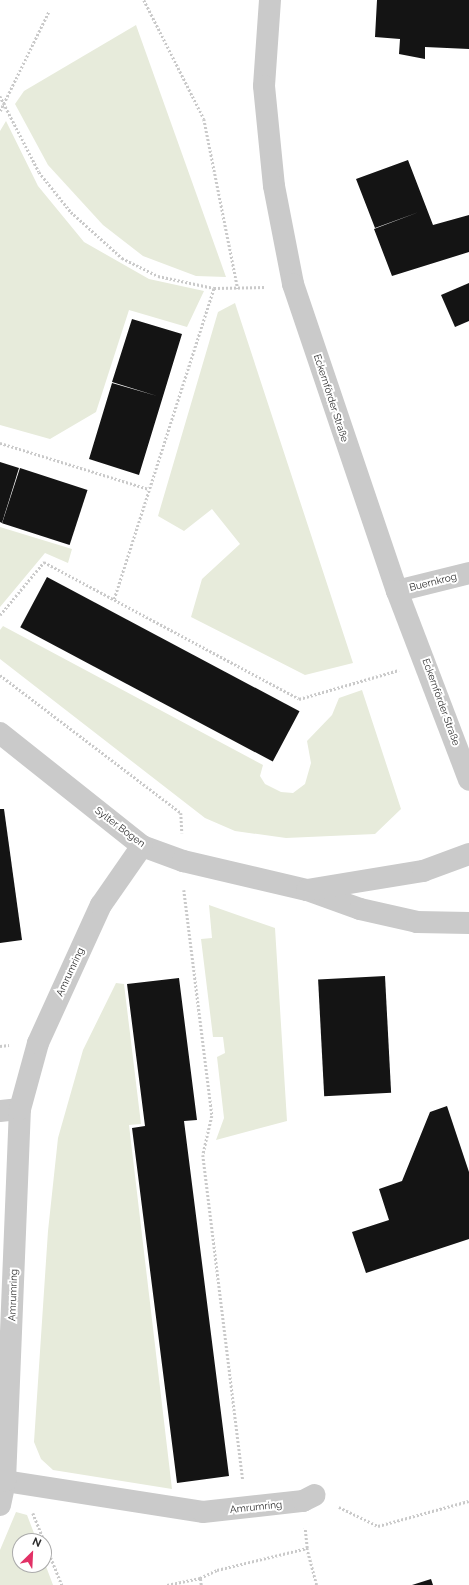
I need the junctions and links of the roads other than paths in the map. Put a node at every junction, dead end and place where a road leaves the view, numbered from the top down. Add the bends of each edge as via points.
1 (270, 0) edge
2 (469, 572) edge
3 (397, 591) junction
4 (0, 734) edge
5 (469, 780) edge
6 (142, 846) junction
7 (469, 854) edge
8 (307, 890) junction
9 (469, 924) edge
10 (10, 1110) edge
11 (13, 1482) junction
12 (309, 1498) road end
13 (0, 1505) edge

1 - 3 street, Eckernförder Straße via 264,86 274,186 293,284
2 - 3 street, Buernkrog
3 - 5 street, Eckernförder Straße
4 - 6 street, Sylter Bogen
6 - 8 street, Sylter Bogen via 183,861
6 - 10 street, Amrumring via 98,912
7 - 8 street, Sylter Bogen via 423,871
8 - 9 street, Sylter Bogen via 360,909 417,922
10 - 11 street, Amrumring
11 - 12 street, Amrumring via 203,1512
11 - 13 street, Amrumring

